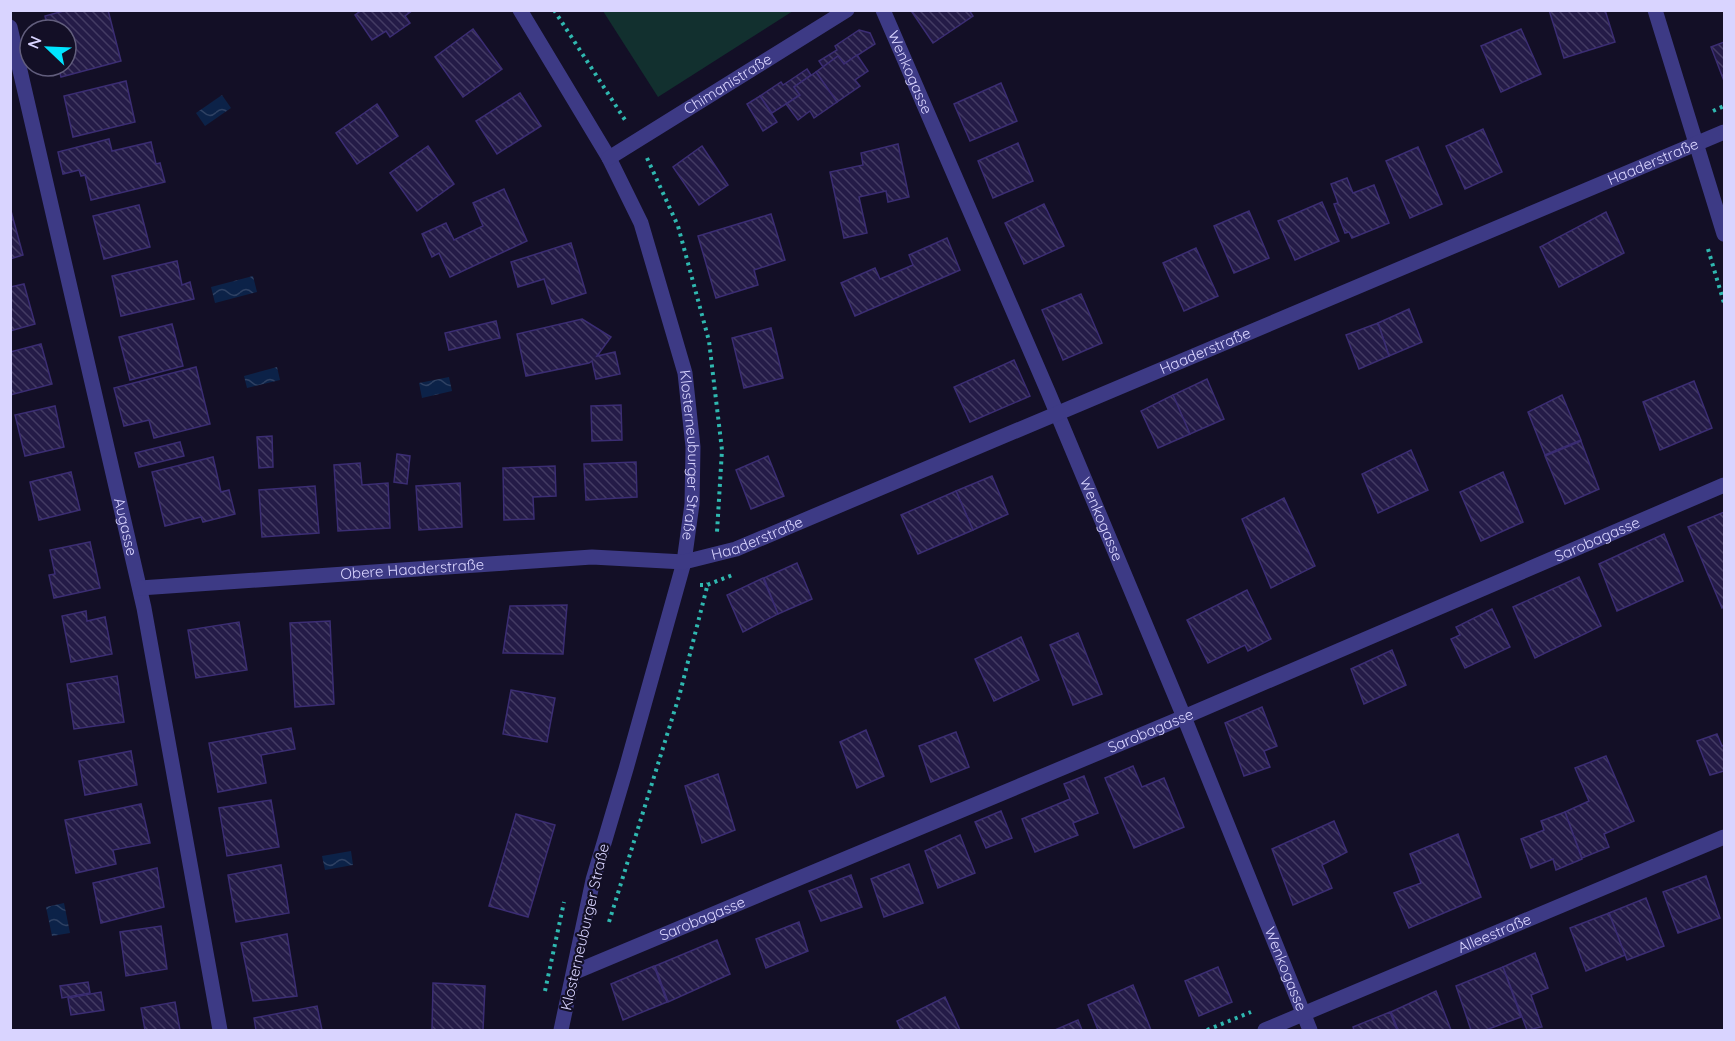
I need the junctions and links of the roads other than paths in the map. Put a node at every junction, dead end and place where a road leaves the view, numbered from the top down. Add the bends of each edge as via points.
1 (520, 10) edge
2 (847, 10) edge
3 (883, 10) edge
4 (1655, 10) edge
5 (10, 27) edge
6 (1725, 132) edge
7 (1697, 144) junction
8 (609, 158) junction
9 (1725, 234) edge
10 (1057, 414) junction
11 (1725, 485) edge
12 (684, 562) junction
13 (140, 588) junction
14 (1184, 717) junction
15 (1725, 837) edge
16 (574, 972) junction
17 (1304, 1015) junction
18 (220, 1030) edge
19 (561, 1030) edge
20 (1265, 1030) edge
21 (1310, 1030) edge

1 - 8 street, Klosterneuburger Straße
2 - 8 street, Chimanistraße
3 - 10 street, Wenkogasse
4 - 7 street
5 - 13 street, Augasse
6 - 7 street, Haaderstraße
7 - 9 street
7 - 10 street, Haaderstraße
8 - 12 street, Klosterneuburger Straße via 641,223 686,373 693,447
10 - 12 street, Haaderstraße via 736,549
10 - 14 street, Wenkogasse
11 - 14 street, Sarobagasse
12 - 13 street, Obere Haaderstraße via 592,557
12 - 16 street, Klosterneuburger Straße via 593,880
13 - 18 street, Augasse
14 - 16 street, Sarobagasse
14 - 17 street, Wenkogasse
15 - 17 street, Alleestraße
16 - 19 street, Klosterneuburger Straße
17 - 20 street, Alleestraße
17 - 21 street, Wenkogasse

